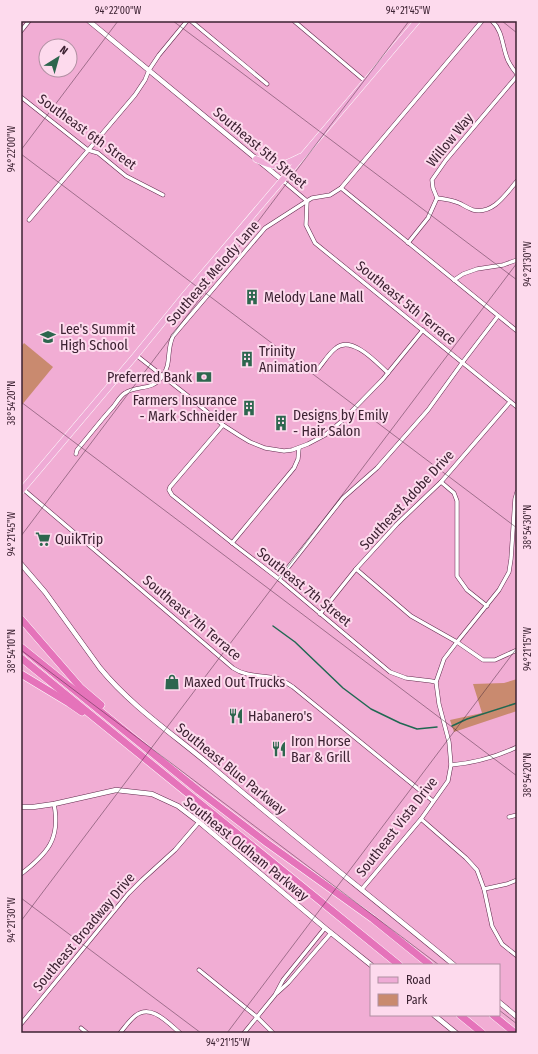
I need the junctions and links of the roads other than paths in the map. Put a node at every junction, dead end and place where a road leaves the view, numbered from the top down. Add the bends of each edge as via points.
1 (29, 21) edge
2 (89, 21) edge
3 (187, 21) edge
4 (191, 21) edge
5 (294, 21) edge
6 (417, 21) edge
7 (482, 21) edge
8 (492, 21) edge
9 (21, 31) edge
10 (149, 70) junction
11 (517, 75) edge
12 (365, 81) junction
13 (267, 84) dead end
14 (21, 97) edge
15 (88, 150) junction
16 (303, 155) junction
17 (256, 159) junction
18 (282, 180) junction
19 (517, 181) edge
20 (341, 188) junction
21 (162, 195) dead end
22 (437, 198) junction
23 (307, 201) junction
24 (29, 220) dead end
25 (408, 242) junction
26 (517, 260) edge
27 (454, 280) junction
28 (498, 316) junction
29 (423, 330) junction
30 (517, 331) edge
31 (136, 355) junction
32 (462, 362) junction
33 (318, 368) dead end
34 (388, 373) junction
35 (163, 376) junction
36 (510, 402) junction
37 (517, 407) edge
38 (223, 425) junction
39 (299, 448) junction
40 (76, 454) dead end
41 (441, 482) junction
42 (22, 490) edge
43 (517, 492) edge
44 (232, 544) junction
45 (21, 564) edge
46 (356, 570) junction
47 (279, 579) junction
48 (487, 606) junction
49 (320, 614) junction
50 (21, 619) edge
51 (457, 642) junction
52 (21, 647) edge
53 (517, 650) edge
54 (21, 658) edge
55 (21, 674) edge
56 (436, 682) junction
57 (122, 728) junction
58 (130, 746) junction
59 (517, 747) edge
60 (451, 765) junction
61 (434, 801) junction
62 (54, 804) junction
63 (21, 807) edge
64 (517, 815) edge
65 (509, 817) dead end
66 (421, 819) junction
67 (199, 822) junction
68 (21, 874) edge
69 (517, 880) edge
70 (362, 889) junction
71 (484, 889) junction
72 (325, 928) junction
73 (330, 933) junction
74 (517, 956) edge
75 (370, 964) edge
76 (398, 964) edge
77 (429, 964) edge
78 (453, 964) edge
79 (199, 970) dead end
80 (275, 995) junction
81 (500, 1003) edge
82 (435, 1016) edge
83 (461, 1016) edge
84 (494, 1016) edge
85 (257, 1017) junction
86 (517, 1017) edge
87 (21, 1024) edge
88 (81, 1028) dead end
89 (87, 1033) edge
90 (120, 1033) edge
91 (180, 1033) edge
92 (244, 1033) edge
93 (273, 1033) edge
94 (456, 1033) edge
95 (482, 1033) edge
96 (515, 1033) edge

1 - 9 street
2 - 10 street, Southeast 5th Street
3 - 10 street
4 - 13 street
5 - 12 street
6 - 12 main road
7 - 20 street
8 - 11 street via 498,30 509,64
10 - 15 street via 135,95
10 - 17 street, Southeast 5th Street
11 - 22 street, Willow Way via 435,175 432,180
12 - 16 main road
14 - 15 street, Southeast 6th Street
15 - 21 street, Southeast 6th Street via 98,153 126,176
15 - 24 street
16 - 17 main road via 279,166
16 - 18 main road
17 - 18 street, Southeast 5th Street
18 - 23 street, Southeast 5th Street
18 - 31 main road
19 - 22 street via 501,200 483,211 472,210 457,202
20 - 23 street, Southeast 5th Street via 330,195
20 - 25 street
22 - 25 street via 428,218
23 - 29 street, Southeast 5th Terrace via 306,225 315,243
23 - 35 street, Southeast Melody Lane via 265,228 173,336 169,347 168,366
25 - 27 street
26 - 27 street via 476,269
27 - 28 street
28 - 30 street
28 - 32 street
29 - 32 street, Southeast 5th Terrace
29 - 34 street
31 - 35 street
31 - 42 main road
32 - 36 street, Southeast 5th Terrace
32 - 47 street via 428,410 377,468 343,498
33 - 34 street via 337,347 347,344 357,347
34 - 39 street via 325,435
35 - 38 street
35 - 40 street via 152,386 122,396
36 - 37 street, Southeast 5th Terrace
36 - 41 street, Southeast Adobe Drive
38 - 39 street via 265,448 284,451
38 - 44 street, Southeast 7th Street via 169,490
39 - 44 street via 294,468
41 - 46 street, Southeast Adobe Drive via 397,524
41 - 48 street via 458,500 457,576 466,590
42 - 61 street, Southeast 7th Terrace via 238,672 275,678 293,687
43 - 48 street, Southeast Vista Drive via 509,572
44 - 47 street, Southeast 7th Street
45 - 70 street, Southeast Blue Parkway via 110,680 231,784
46 - 49 street, Southeast Adobe Drive
46 - 51 street via 411,616
47 - 49 street, Southeast 7th Street
48 - 51 street, Southeast Vista Drive
49 - 56 street, Southeast 7th Street via 390,672 406,678
50 - 57 highway via 81,688 119,722
51 - 53 street via 483,660 495,660
51 - 56 street, Southeast Vista Drive via 444,659
52 - 57 highway
54 - 58 highway
55 - 58 highway via 69,703 122,743
56 - 60 street, Southeast Vista Drive via 449,742
57 - 77 highway via 199,791
58 - 76 highway
59 - 60 street via 486,759
60 - 61 street, Southeast Vista Drive via 448,781
61 - 66 street, Southeast Vista Drive
62 - 63 street, Southeast Oldham Parkway
62 - 67 street, Southeast Oldham Parkway via 116,790 150,794 178,806
62 - 68 street via 56,826 49,847
64 - 65 street
66 - 70 street, Southeast Vista Drive
66 - 71 street via 477,870
67 - 72 street, Southeast Oldham Parkway
67 - 87 street, Southeast Broadway Drive via 175,850 128,894
69 - 71 street
70 - 78 street, Southeast Blue Parkway
71 - 74 street via 492,926 502,944
72 - 73 street, Southeast Oldham Parkway
72 - 80 street via 283,980
73 - 75 street, Southeast Oldham Parkway
73 - 80 street
79 - 85 street
80 - 85 street
81 - 86 street
82 - 94 street
83 - 95 highway
84 - 96 highway
85 - 92 street
85 - 93 street
88 - 89 street
90 - 91 street via 134,1017 144,1012 155,1013

